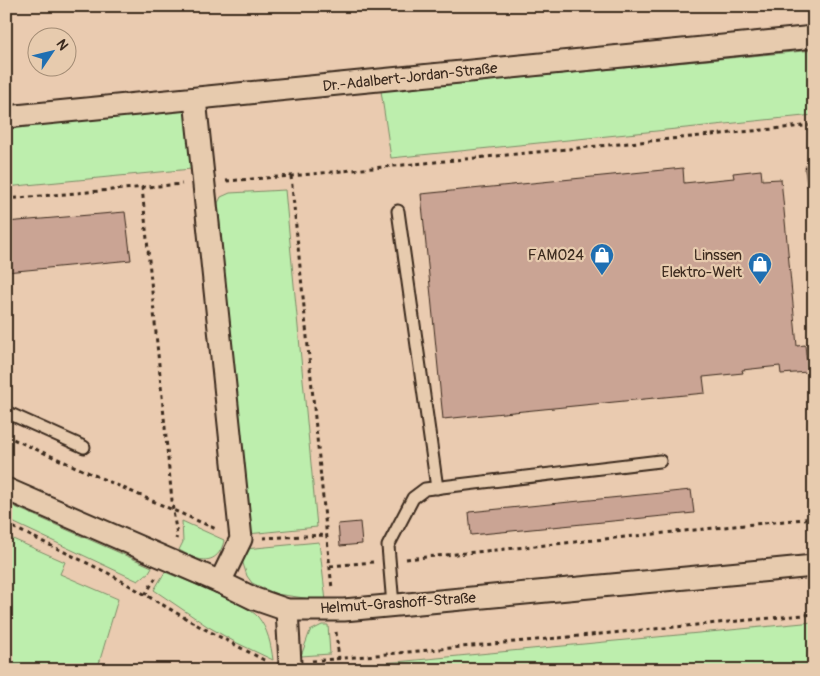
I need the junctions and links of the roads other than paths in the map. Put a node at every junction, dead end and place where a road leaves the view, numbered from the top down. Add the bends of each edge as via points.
1 (814, 37) edge
2 (195, 99) junction
3 (6, 117) edge
4 (812, 169) dead end
5 (814, 185) edge
6 (398, 211) dead end
7 (6, 412) edge
8 (84, 447) dead end
9 (660, 461) dead end
10 (437, 488) junction
11 (6, 489) edge
12 (814, 566) edge
13 (220, 582) junction
14 (393, 605) junction
15 (287, 610) junction
16 (289, 666) edge

1 - 2 street, Dr.-Adalbert-Jordan-Straße
2 - 3 street, Dr.-Adalbert-Jordan-Straße
2 - 13 street via 241,539
4 - 5 lane
6 - 10 lane
7 - 8 lane
9 - 10 lane
10 - 14 lane via 425,489 413,498 388,546
11 - 13 street, Helmut-Grashoff-Straße
12 - 14 street, Helmut-Grashoff-Straße
13 - 15 street, Helmut-Grashoff-Straße
14 - 15 street, Helmut-Grashoff-Straße
15 - 16 street

